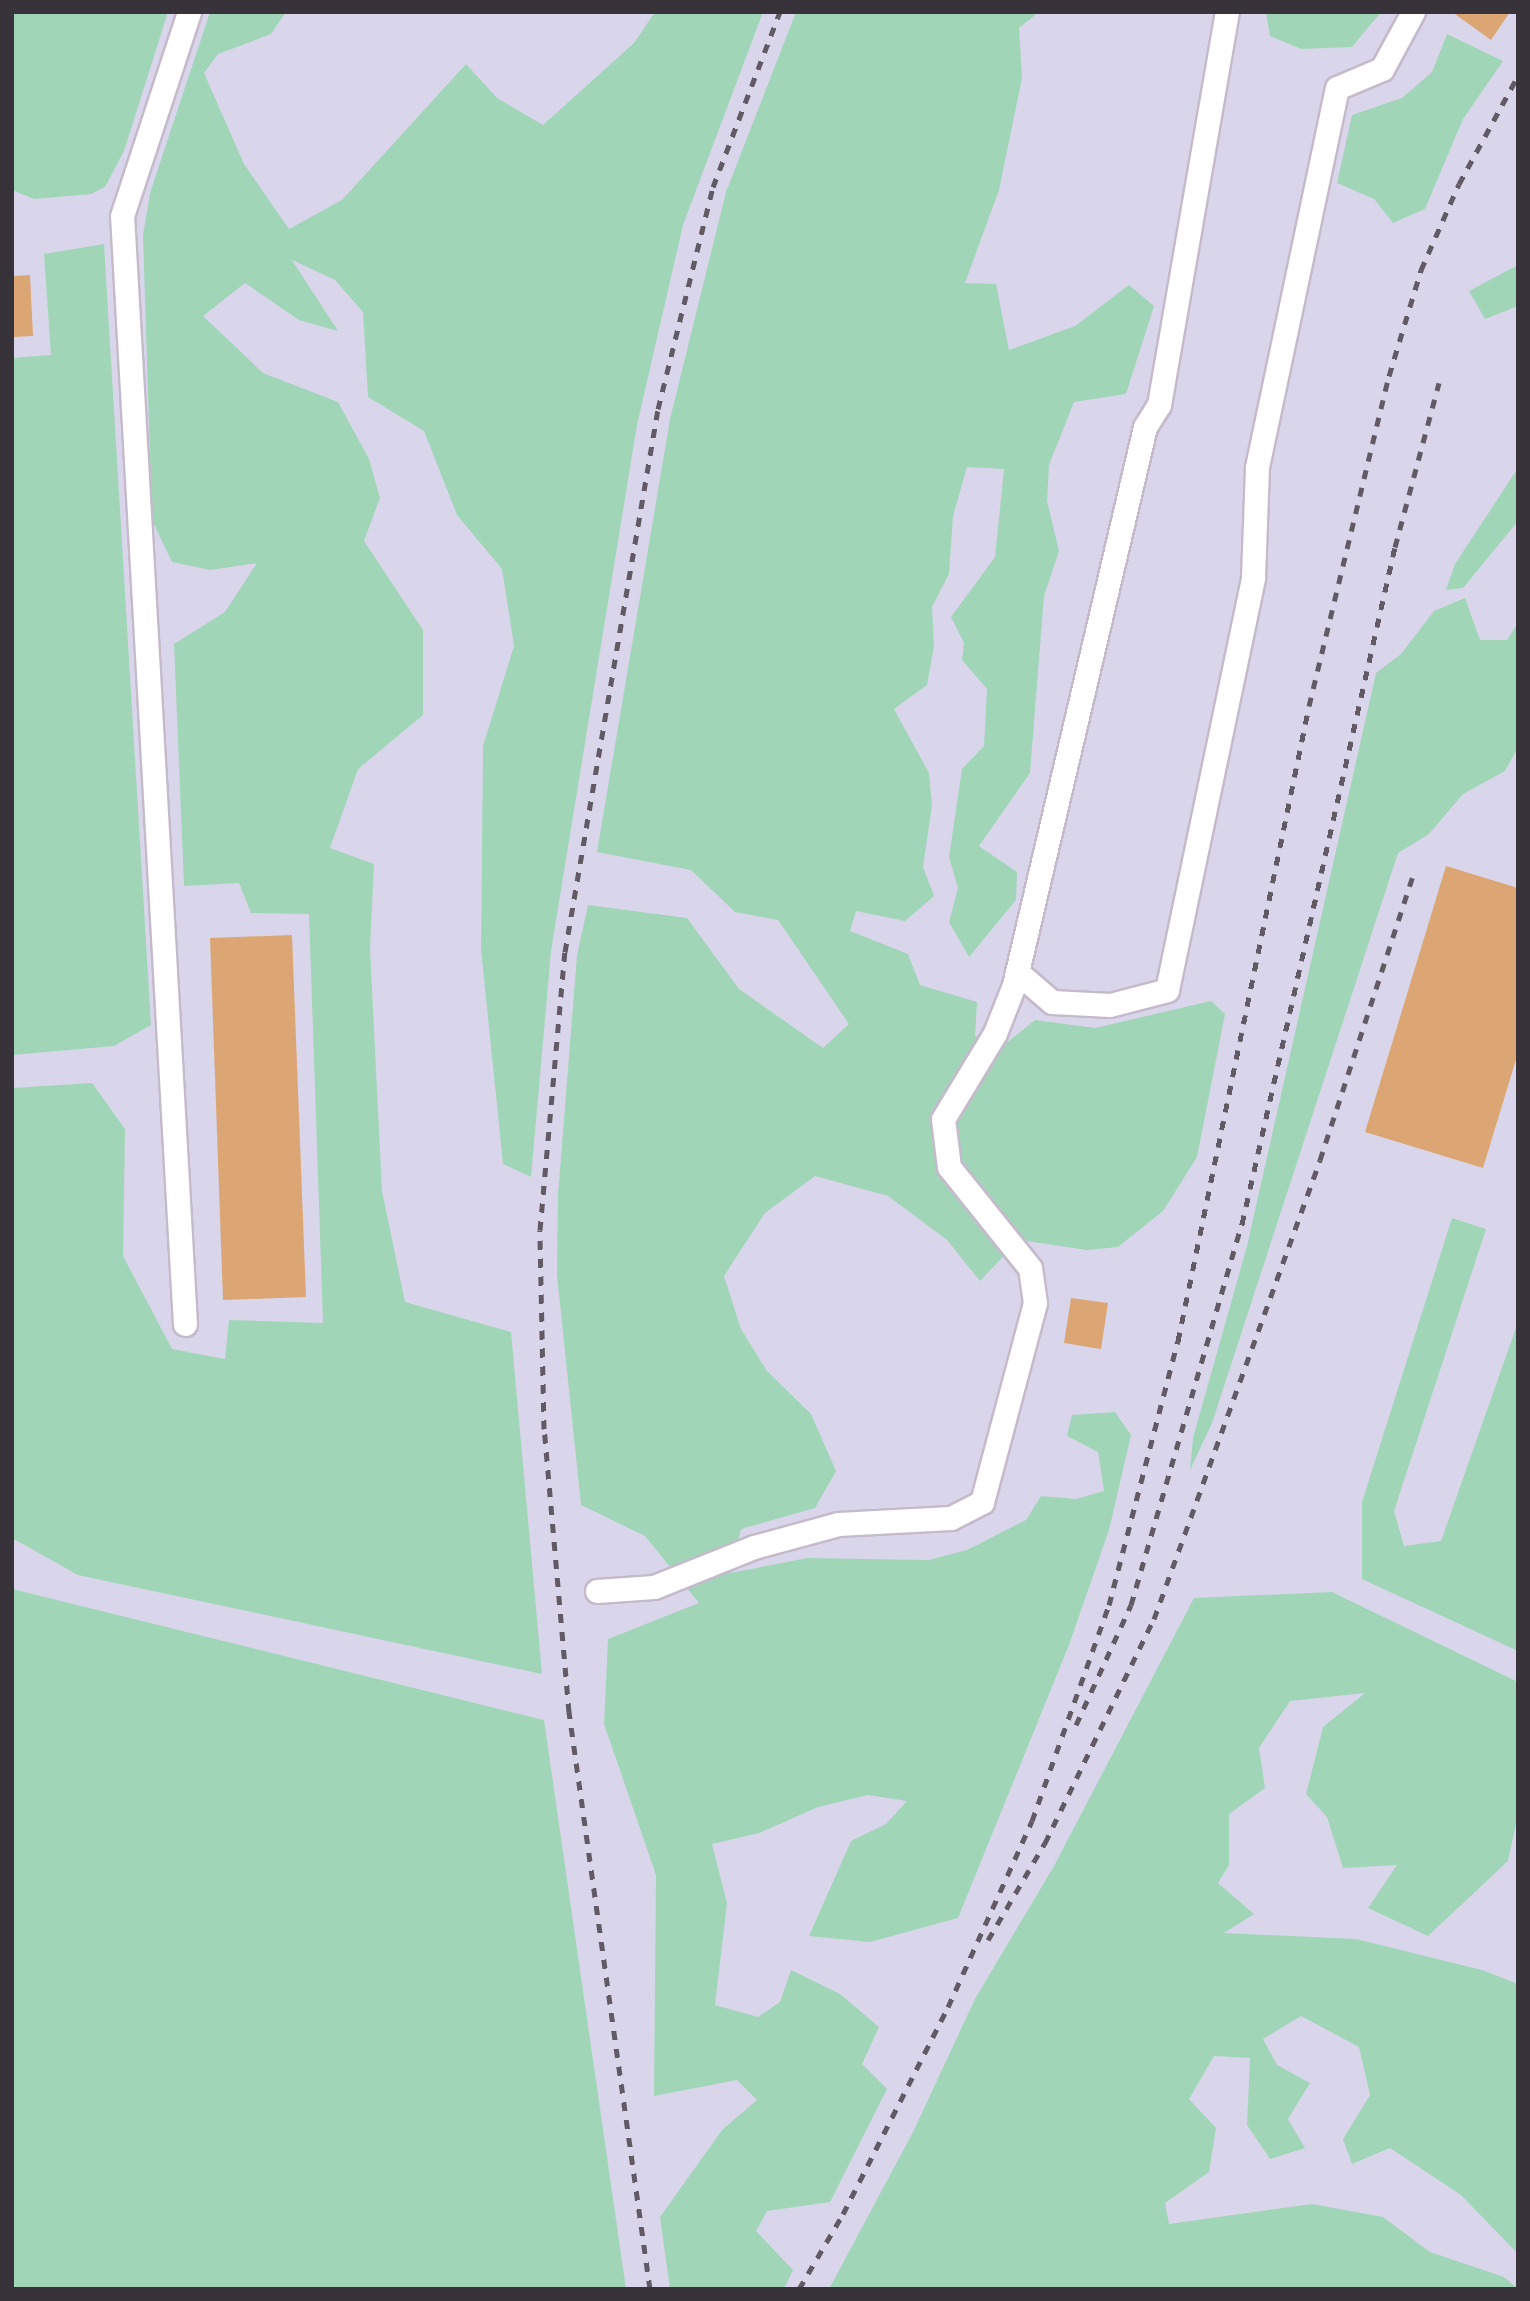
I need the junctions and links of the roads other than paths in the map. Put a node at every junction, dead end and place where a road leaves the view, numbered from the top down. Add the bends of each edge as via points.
1 (189, 12) edge
2 (1227, 12) edge
3 (1413, 12) edge
4 (1017, 972) junction
5 (185, 1324) dead end
6 (597, 1591) dead end

1 - 5 lane via 122,216
2 - 4 lane via 1159,405 1145,427
3 - 4 lane via 1382,69 1337,88 1256,467 1253,577 1167,990 1110,1005 1052,1002
4 - 6 lane via 995,1033 943,1119 949,1167 1030,1268 1035,1303 982,1502 951,1518 838,1524 754,1547 654,1587

